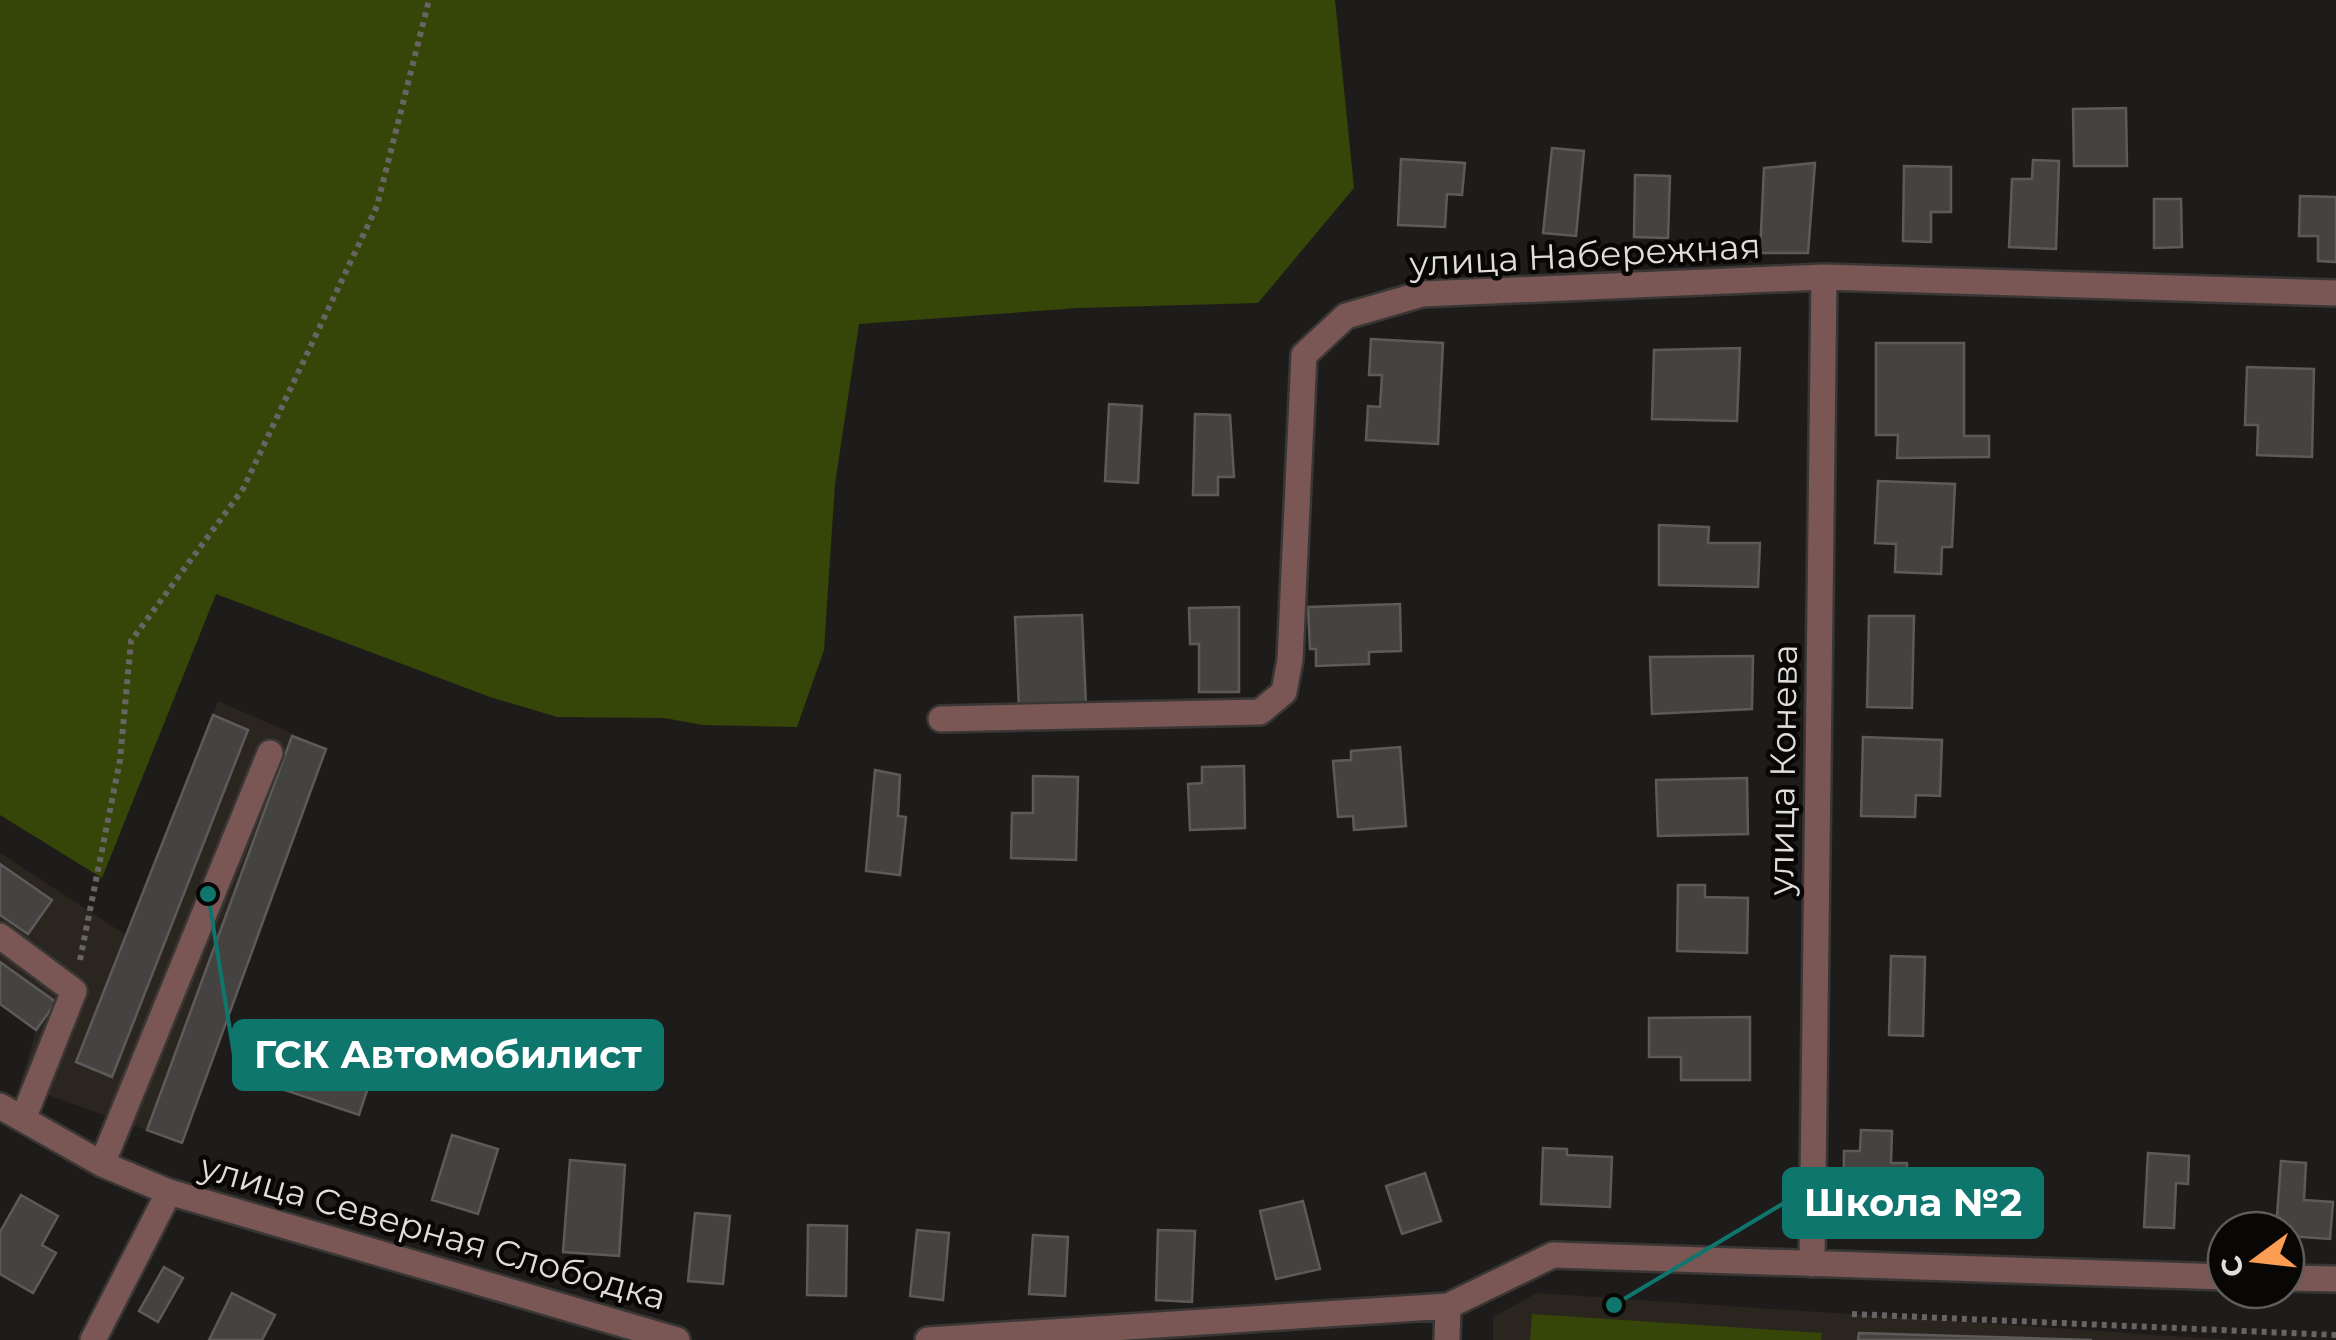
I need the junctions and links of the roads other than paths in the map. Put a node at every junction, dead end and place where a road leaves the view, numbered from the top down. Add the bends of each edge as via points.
1 (1824, 277) junction
2 (2336, 293) edge
3 (941, 719) dead end
4 (270, 753) dead end
5 (0, 936) edge
6 (0, 1106) edge
7 (24, 1118) junction
8 (102, 1164) junction
9 (168, 1192) junction
10 (1812, 1264) junction
11 (2206, 1277) edge
12 (2306, 1279) edge
13 (2336, 1280) edge
14 (1448, 1306) junction
15 (93, 1340) edge
16 (677, 1340) edge
17 (928, 1340) edge
18 (1446, 1340) edge

1 - 2 street, улица Набережная
1 - 3 street, улица Набережная via 1422,294 1346,316 1304,355 1284,692 1260,712
1 - 10 street, улица Конева
4 - 8 street
5 - 7 street via 74,991
6 - 7 street, улица Северная Слободка
7 - 8 street, улица Северная Слободка
8 - 9 street, улица Северная Слободка
9 - 15 street
9 - 16 street, улица Северная Слободка
10 - 11 street
10 - 14 street via 1553,1255
12 - 13 street
14 - 17 street
14 - 18 street

